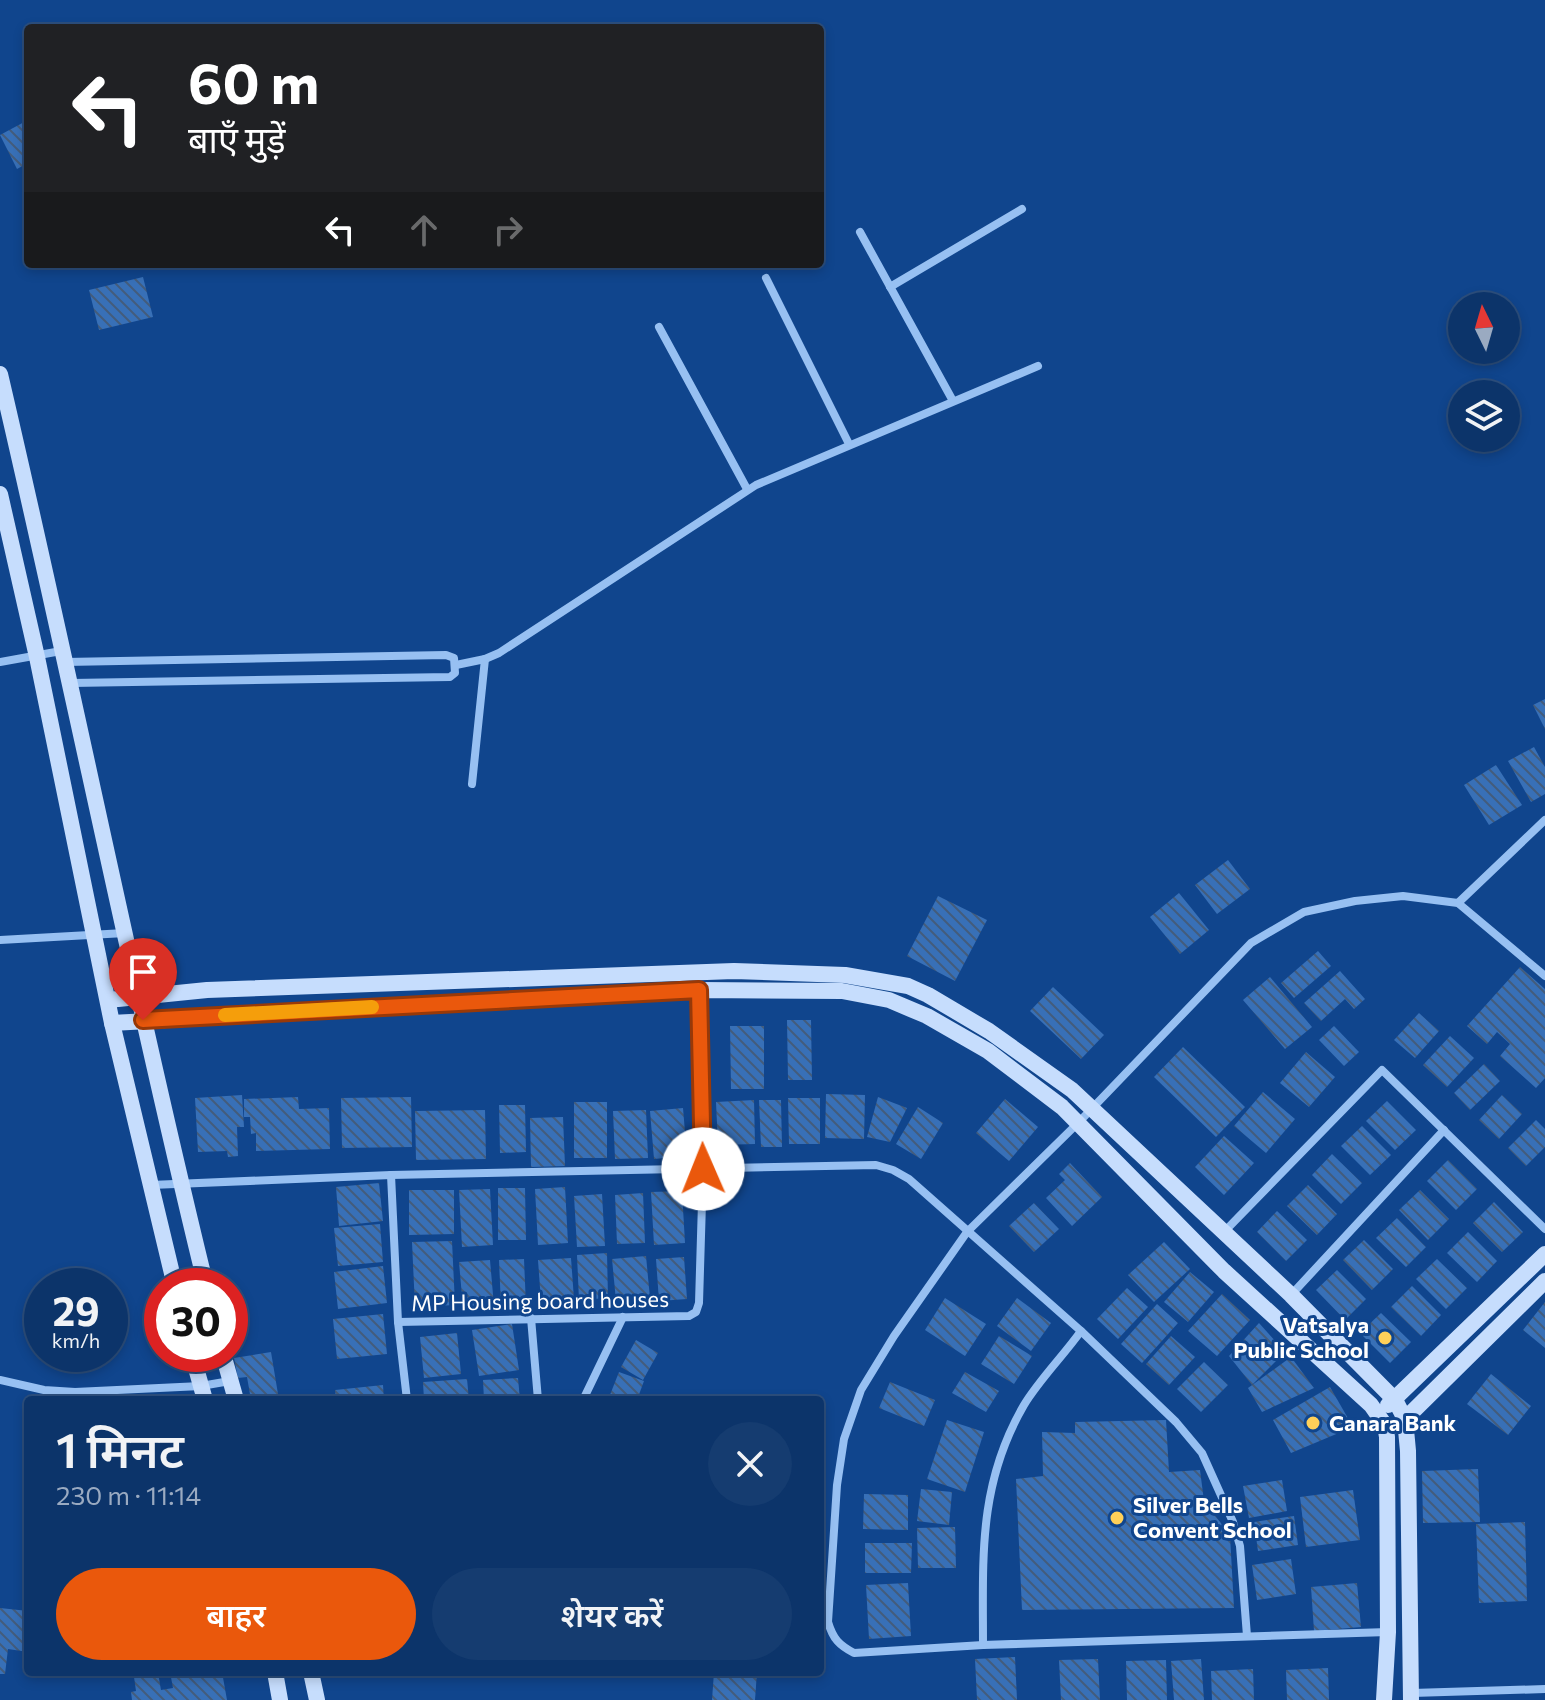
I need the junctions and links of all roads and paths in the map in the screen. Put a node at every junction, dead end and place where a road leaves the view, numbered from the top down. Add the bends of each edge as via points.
1 (1022, 209) dead end
2 (860, 232) dead end
3 (766, 278) dead end
4 (890, 287) junction
5 (659, 327) dead end
6 (1038, 366) dead end
7 (0, 374) edge
8 (953, 401) junction
9 (849, 444) junction
10 (747, 489) junction
11 (0, 494) edge
12 (63, 656) junction
13 (37, 657) junction
14 (485, 659) junction
15 (0, 662) edge
16 (456, 665) junction
17 (69, 683) junction
18 (472, 784) dead end
19 (1545, 820) edge
20 (1458, 903) junction
21 (126, 933) junction
22 (97, 937) junction
23 (0, 940) edge
24 (1545, 976) edge
25 (699, 981) junction
26 (139, 996) junction
27 (108, 1000) junction
28 (143, 1020) junction
29 (112, 1023) junction
30 (1085, 1116) junction
31 (1444, 1130) junction
32 (703, 1169) junction
33 (391, 1175) junction
34 (181, 1183) junction
35 (151, 1185) junction
36 (1545, 1229) edge
37 (967, 1232) junction
38 (1222, 1233) junction
39 (1543, 1259) edge
40 (171, 1268) edge
41 (202, 1268) edge
42 (1545, 1281) edge
43 (1291, 1295) junction
44 (623, 1317) junction
45 (531, 1318) junction
46 (398, 1322) junction
47 (1081, 1331) junction
48 (197, 1372) edge
49 (228, 1372) edge
50 (0, 1380) edge
51 (230, 1381) junction
52 (203, 1393) edge
53 (235, 1396) edge
54 (407, 1396) edge
55 (538, 1396) edge
56 (585, 1396) edge
57 (1395, 1400) junction
58 (1377, 1413) junction
59 (1405, 1419) junction
60 (1387, 1437) junction
61 (1388, 1632) junction
62 (1247, 1636) junction
63 (983, 1645) junction
64 (276, 1676) edge
65 (312, 1676) edge
66 (1545, 1689) edge
67 (1412, 1697) edge
68 (280, 1700) edge
69 (317, 1700) edge
70 (1384, 1700) edge

1 - 4 street
2 - 4 street
3 - 9 street
4 - 8 street
5 - 10 street
6 - 8 street
7 - 12 street
8 - 9 street
9 - 10 street
10 - 14 street
11 - 13 street
12 - 13 street
12 - 16 street via 446,655
12 - 17 street
13 - 15 street
13 - 22 street
14 - 16 street
14 - 18 street
16 - 17 street via 450,677
17 - 21 street
19 - 20 street
20 - 24 street
20 - 30 street via 1403,896 1304,912 1251,943
21 - 22 street
21 - 26 street
22 - 23 street
22 - 27 street
25 - 26 street via 207,990
25 - 28 street
25 - 30 street via 842,991 889,1000 988,1051
25 - 32 street, MP Housing board houses
26 - 27 street
26 - 28 street
27 - 29 street
28 - 29 street
28 - 34 street
29 - 35 street
30 - 37 street
30 - 38 street
30 - 58 street via 1224,1271
31 - 36 street
31 - 38 street via 1382,1070
31 - 43 street
32 - 33 street
32 - 37 street via 876,1165 909,1179
32 - 44 street, MP Housing board houses via 698,1309 689,1316
33 - 34 street
33 - 46 street
34 - 35 street
34 - 41 street
35 - 40 street
37 - 47 street
37 - 63 street via 861,1390 844,1439 837,1485 828,1622 833,1637 854,1653
38 - 43 street
39 - 57 street
42 - 59 street
43 - 57 street
44 - 45 street, MP Housing board houses
44 - 56 street
45 - 46 street, MP Housing board houses
45 - 55 street
46 - 54 street
47 - 62 street via 1202,1453 1240,1546
47 - 63 street via 1025,1403 994,1476 984,1525
48 - 52 street
49 - 51 street
50 - 52 street via 60,1392
51 - 52 street
51 - 53 street
57 - 58 street
57 - 59 street
58 - 60 street
59 - 60 street
59 - 67 street
60 - 61 street
61 - 62 street
61 - 70 street
62 - 63 street
64 - 68 street
65 - 69 street
66 - 67 street

